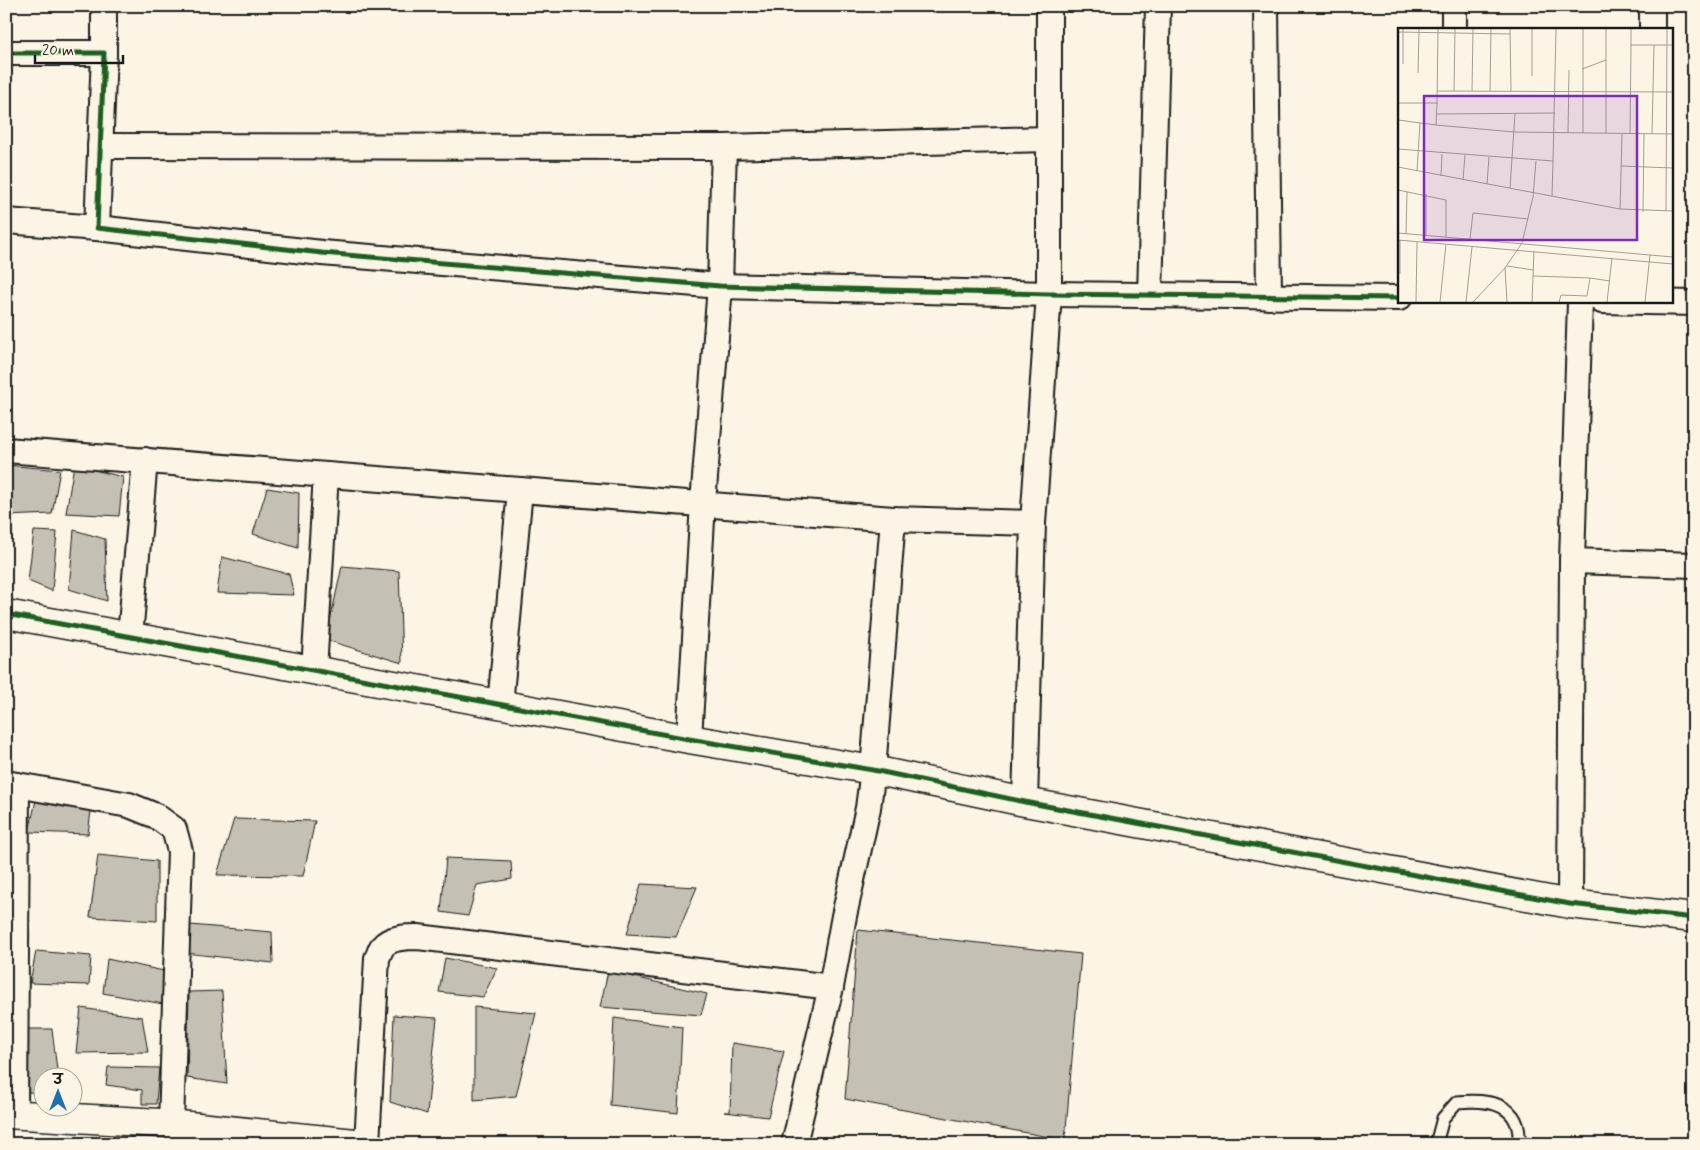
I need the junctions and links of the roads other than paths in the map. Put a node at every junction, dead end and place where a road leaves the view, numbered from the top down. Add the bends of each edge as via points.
1 (104, 6) edge
2 (1049, 6) edge
3 (1158, 6) edge
4 (1266, 6) edge
5 (1454, 6) edge
6 (1652, 6) edge
7 (1454, 28) edge
8 (1652, 28) edge
9 (6, 53) edge
10 (104, 54) junction
11 (1048, 139) junction
12 (100, 146) junction
13 (724, 147) junction
14 (6, 221) edge
15 (97, 228) junction
16 (720, 286) junction
17 (1048, 294) junction
18 (1150, 295) junction
19 (1270, 296) junction
20 (1398, 298) edge
21 (1580, 302) edge
22 (1650, 302) edge
23 (1694, 302) edge
24 (6, 450) edge
25 (145, 460) junction
26 (326, 475) junction
27 (520, 490) junction
28 (703, 503) junction
29 (893, 519) junction
30 (1032, 522) junction
31 (1572, 561) junction
32 (1694, 565) edge
33 (6, 614) edge
34 (130, 637) junction
35 (314, 670) junction
36 (500, 705) junction
37 (689, 739) junction
38 (874, 770) junction
39 (11, 784) edge
40 (1025, 802) junction
41 (1570, 904) junction
42 (1694, 918) edge
43 (831, 987) junction
44 (10, 1114) edge
45 (171, 1124) junction
46 (366, 1144) edge
47 (794, 1144) edge
48 (1436, 1144) edge
49 (1520, 1144) edge

1 - 10 street
2 - 11 street
3 - 18 street
4 - 19 street
5 - 7 street
6 - 8 street
9 - 10 street
10 - 12 street
11 - 13 street
11 - 17 street
12 - 13 street
12 - 15 street
13 - 16 street
14 - 15 street
15 - 16 street via 322,253
16 - 17 street
16 - 28 street
17 - 18 street
17 - 30 street
18 - 19 street
19 - 20 street
21 - 31 street
22 - 23 street
24 - 25 street
25 - 26 street
25 - 34 street
26 - 27 street
26 - 35 street
27 - 28 street
27 - 36 street
28 - 29 street
28 - 37 street
29 - 30 street
29 - 38 street
30 - 40 street
31 - 32 street
31 - 41 street
33 - 34 street
34 - 35 street
35 - 36 street
36 - 37 street
37 - 38 street
38 - 40 street
38 - 43 street
39 - 44 street
39 - 45 street via 129,805 156,816 174,829 180,851
40 - 41 street
41 - 42 street
43 - 46 street via 418,937 392,940 383,946 377,958
43 - 47 street
44 - 45 street
45 - 46 street
48 - 49 lane via 1443,1118 1457,1102 1478,1100 1502,1106 1516,1118

